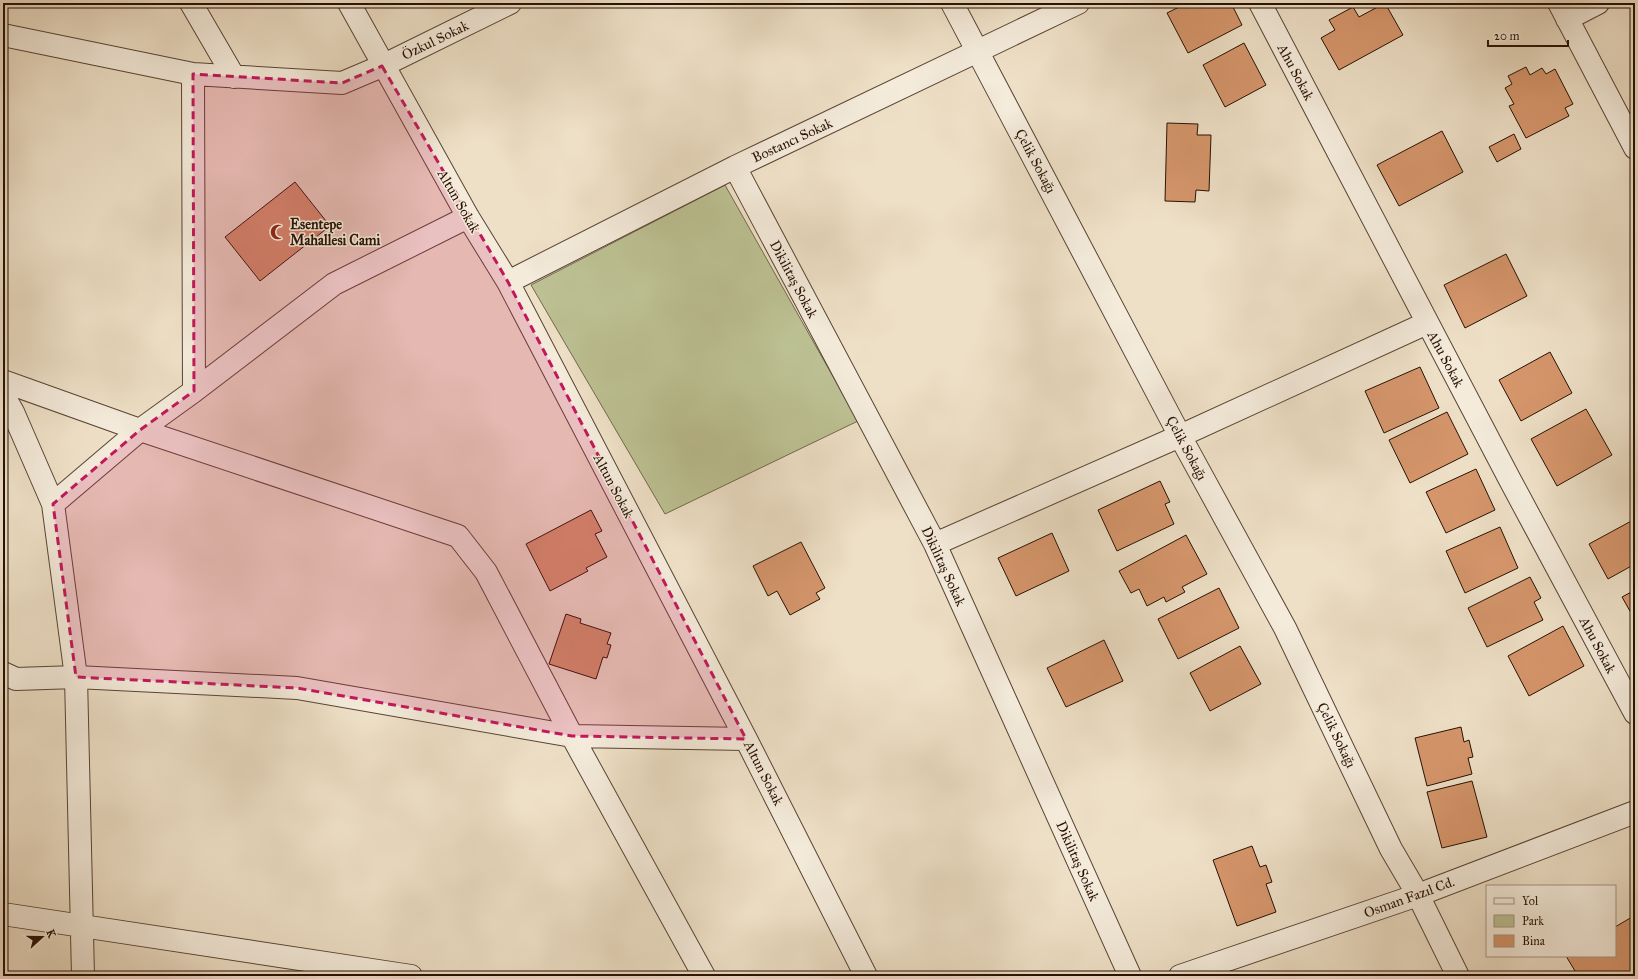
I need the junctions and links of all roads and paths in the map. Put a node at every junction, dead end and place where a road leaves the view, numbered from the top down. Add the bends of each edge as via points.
1 (191, 3) edge
2 (349, 3) edge
3 (510, 3) edge
4 (952, 3) edge
5 (1078, 3) edge
6 (1260, 3) edge
7 (1598, 3) edge
8 (1563, 11) edge
9 (3, 35) edge
10 (978, 52) junction
11 (382, 66) junction
12 (194, 74) junction
13 (234, 77) junction
14 (1635, 148) edge
15 (735, 167) junction
16 (468, 217) junction
17 (508, 282) junction
18 (1427, 323) junction
19 (3, 381) edge
20 (194, 391) junction
21 (3, 394) edge
22 (140, 430) junction
23 (1180, 436) junction
24 (53, 504) junction
25 (934, 544) junction
26 (3, 673) edge
27 (76, 677) junction
28 (1635, 713) edge
29 (572, 736) junction
30 (746, 739) junction
31 (1635, 812) edge
32 (1418, 895) junction
33 (3, 914) edge
34 (80, 925) junction
35 (83, 976) edge
36 (411, 976) edge
37 (704, 976) edge
38 (866, 976) edge
39 (1130, 976) edge
40 (1180, 976) edge
41 (1458, 976) edge

1 - 13 street
2 - 11 street, Altun Sokak
3 - 11 street, Özkul Sokak
4 - 10 street, Çelik Sokağı
5 - 10 street, Bostancı Sokak
6 - 18 street, Ahu Sokak
7 - 8 street
8 - 14 street
9 - 12 street, Özkul Sokak
10 - 15 street, Bostancı Sokak
10 - 23 street, Çelik Sokağı
11 - 13 street, Özkul Sokak via 342,84
11 - 16 street, Altun Sokak
12 - 13 street, Özkul Sokak
12 - 20 street
15 - 17 street, Bostancı Sokak
15 - 25 street, Dikilitaş Sokak
16 - 17 street, Altun Sokak
16 - 20 street via 334,284
17 - 30 street, Altun Sokak
18 - 23 street
18 - 28 street, Ahu Sokak
19 - 22 street
20 - 22 street
21 - 24 street
22 - 24 street
22 - 29 street via 458,536 486,572
23 - 25 street
23 - 32 street, Çelik Sokağı via 1285,628 1391,849
24 - 27 street
25 - 39 street, Dikilitaş Sokak
26 - 27 street via 16,679
27 - 29 street via 297,688
27 - 34 street
29 - 30 street
29 - 37 street
30 - 38 street, Altun Sokak
31 - 32 street, Osman Fazıl Cd.
32 - 40 street, Osman Fazıl Cd.
32 - 41 street, Çelik Sokağı
33 - 34 street
34 - 35 street
34 - 36 street

